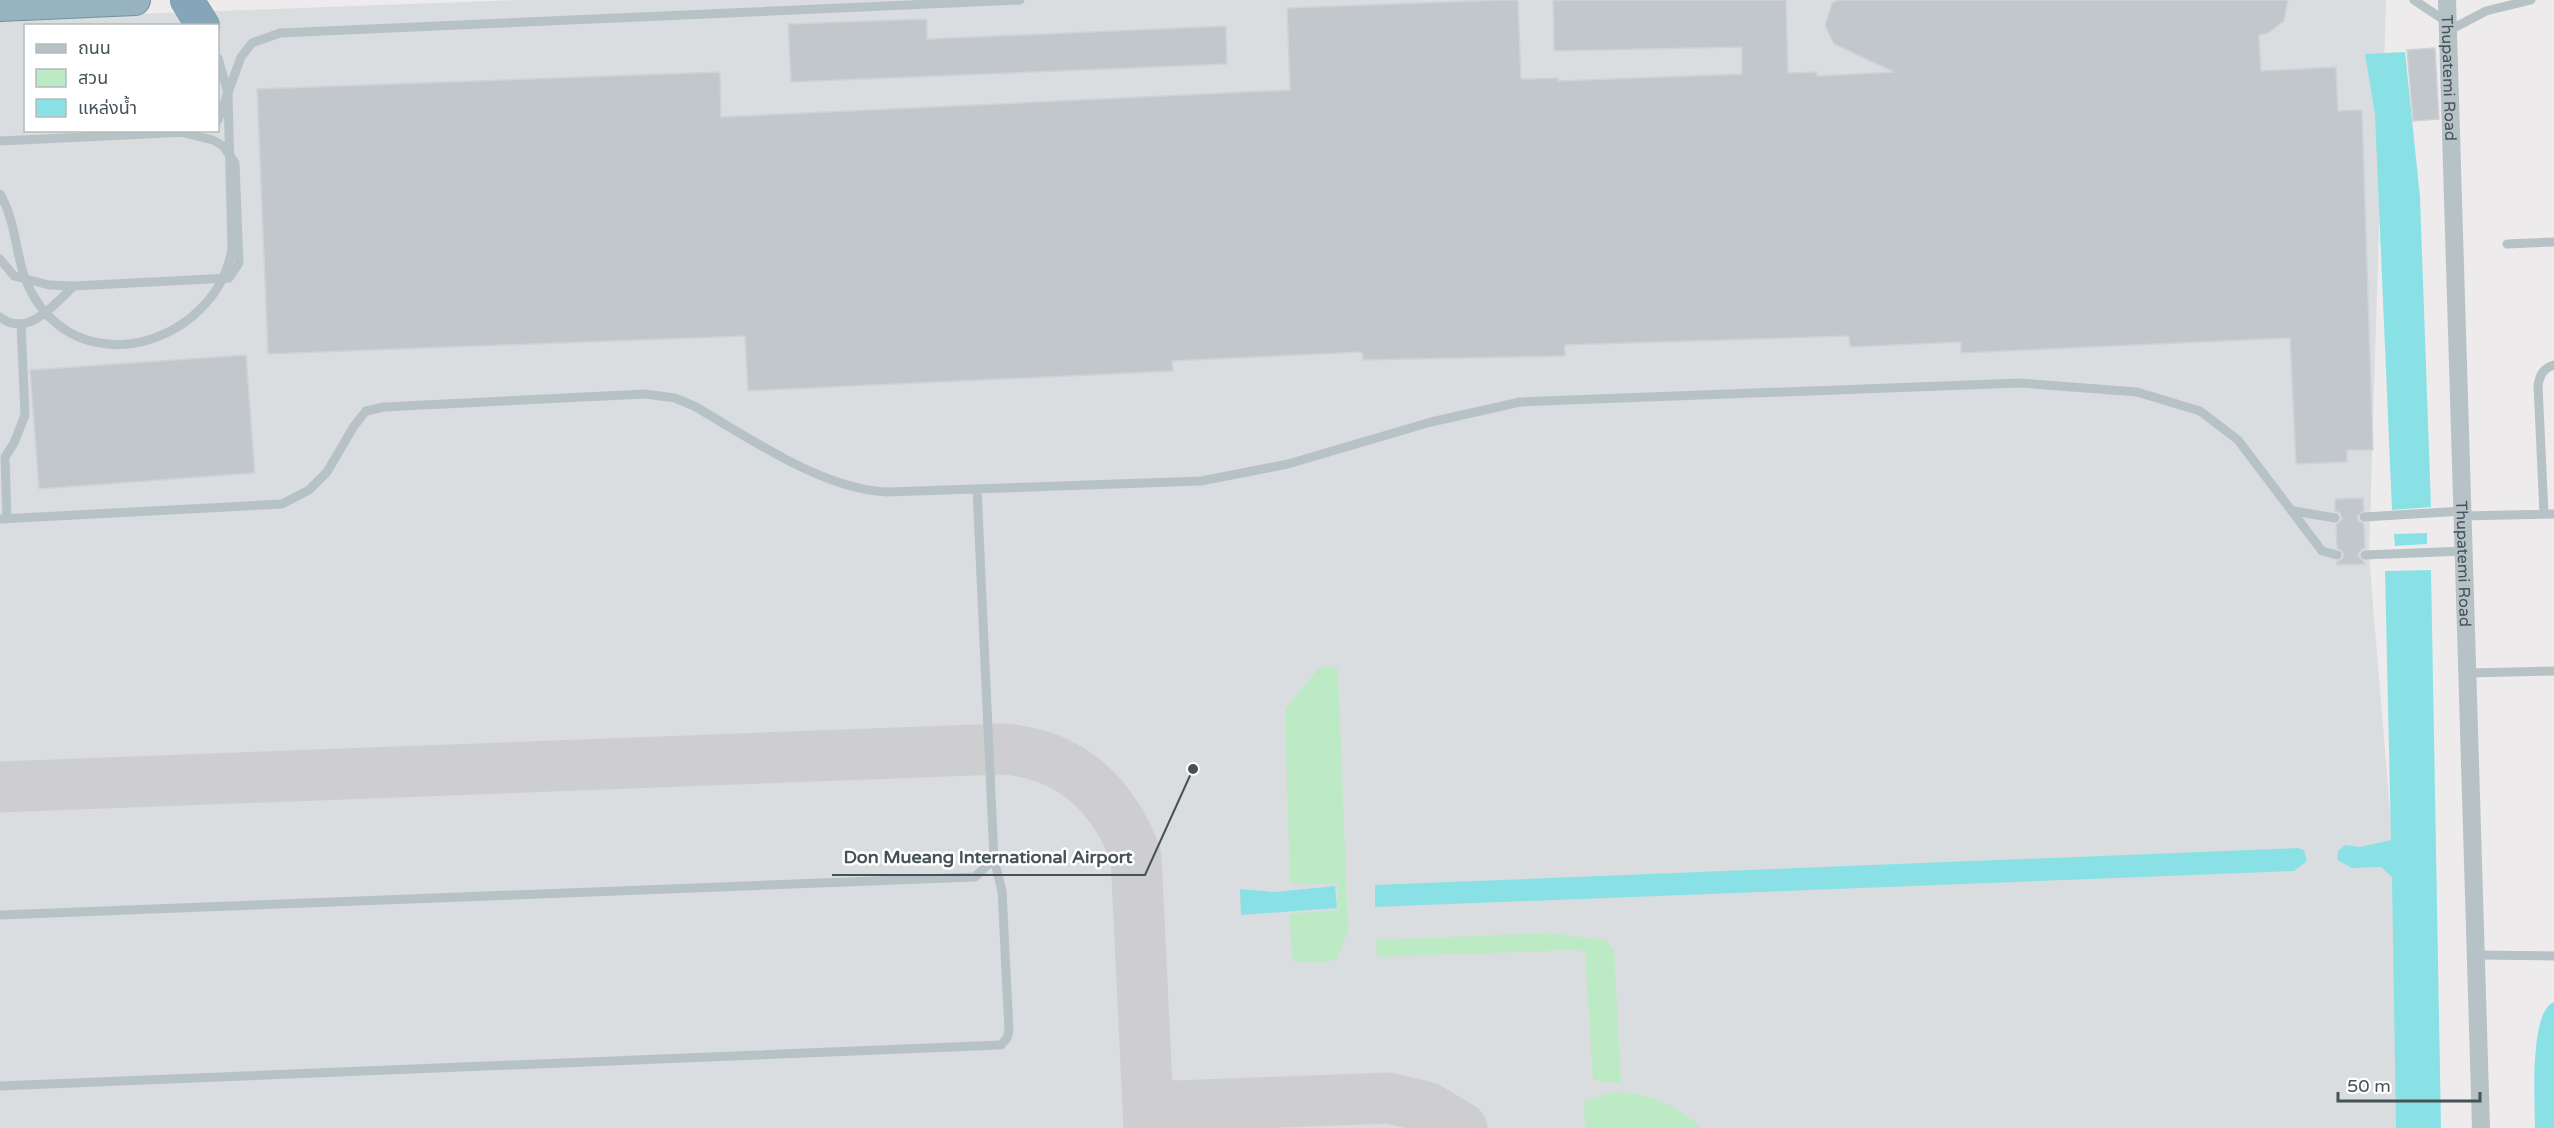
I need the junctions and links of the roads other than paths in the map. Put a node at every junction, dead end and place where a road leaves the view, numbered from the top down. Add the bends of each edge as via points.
1 (135, 0) edge
2 (187, 0) edge
3 (1020, 0) edge
4 (2414, 0) edge
5 (2448, 0) edge
6 (2531, 0) edge
7 (0, 6) edge
8 (201, 24) edge
9 (2448, 27) junction
10 (219, 62) edge
11 (219, 117) edge
12 (189, 132) edge
13 (0, 141) edge
14 (0, 194) edge
15 (2554, 242) edge
16 (2507, 244) dead end
17 (0, 259) edge
18 (74, 286) junction
19 (0, 317) edge
20 (21, 324) junction
21 (2554, 365) edge
22 (977, 489) junction
23 (2294, 511) junction
24 (2469, 514) junction
25 (2549, 514) edge
26 (2364, 517) dead end
27 (2336, 518) dead end
28 (4, 519) edge
29 (2464, 551) junction
30 (2337, 555) dead end
31 (2365, 555) dead end
32 (2554, 671) edge
33 (2475, 673) junction
34 (994, 859) junction
35 (0, 915) edge
36 (2476, 955) junction
37 (2554, 956) edge
38 (0, 1086) edge
39 (2481, 1128) edge

1 - 7 highway
2 - 8 highway
3 - 11 lane via 280,33 252,43 241,57
4 - 9 lane
5 - 9 street, Thupatemi Road
6 - 9 lane via 2487,11
9 - 24 street, Thupatemi Road
10 - 14 lane, bridge via 228,93 230,266 208,302 174,330 154,339 116,345 95,342 64,328 28,288
12 - 13 lane
12 - 18 lane via 223,146 235,163 239,263 229,278
15 - 16 lane
17 - 18 lane via 14,276 49,285
18 - 20 lane via 35,321
19 - 20 lane
20 - 28 lane via 25,415 5,457
21 - 25 lane via 2540,375 2538,385
22 - 23 lane via 1201,481 1288,464 1506,404 2020,383 2137,392 2200,411 2238,440
22 - 28 lane via 888,492 854,488 818,475 693,406 675,398 645,394 366,411 327,472 309,490 282,504
22 - 34 lane
23 - 27 lane
23 - 30 lane via 2322,551
24 - 25 lane
24 - 26 lane
24 - 29 street, Thupatemi Road
29 - 31 lane
29 - 33 street, Thupatemi Road
32 - 33 lane
33 - 36 street, Thupatemi Road
34 - 35 lane via 975,877
34 - 38 lane via 1002,891 1009,1031 1005,1041 994,1047
36 - 37 lane
36 - 39 street, Thupatemi Road

